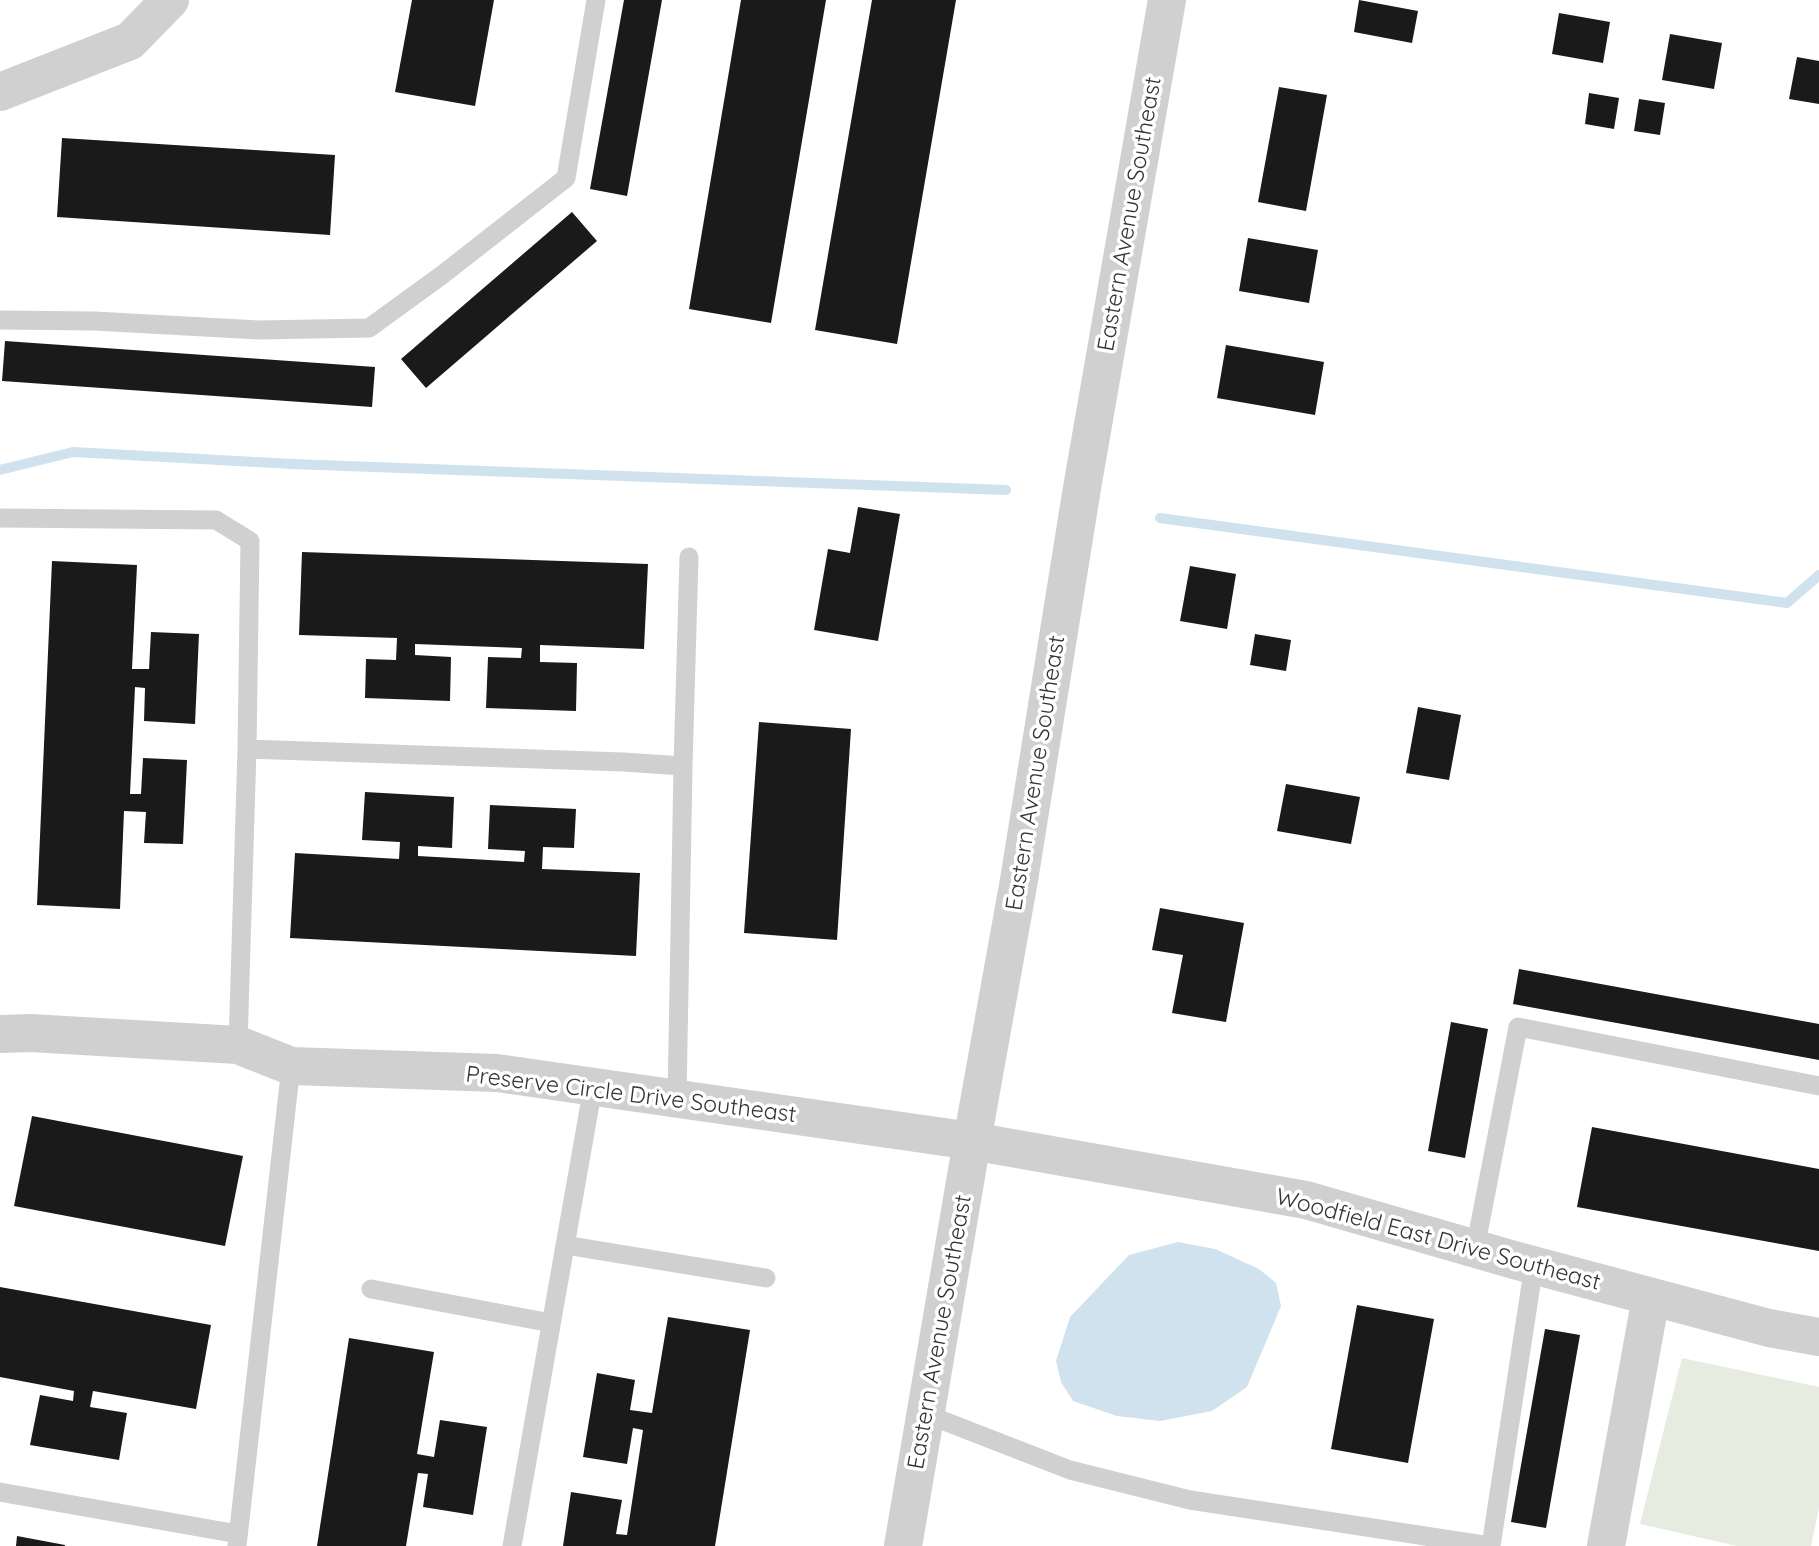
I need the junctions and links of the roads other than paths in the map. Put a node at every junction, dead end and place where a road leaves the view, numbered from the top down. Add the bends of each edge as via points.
1 (170, 0) edge
2 (596, 0) edge
3 (1167, 0) edge
4 (0, 92) edge
5 (0, 320) edge
6 (0, 519) edge
7 (689, 557) dead end
8 (247, 749) junction
9 (683, 766) junction
10 (0, 1034) edge
11 (238, 1045) junction
12 (291, 1066) junction
13 (1819, 1086) edge
14 (593, 1087) junction
15 (677, 1099) junction
16 (972, 1141) junction
17 (565, 1245) junction
18 (1475, 1249) junction
19 (1534, 1265) junction
20 (766, 1278) dead end
21 (371, 1289) dead end
22 (1651, 1297) junction
23 (551, 1323) junction
24 (1819, 1337) edge
25 (926, 1414) junction
26 (0, 1492) edge
27 (237, 1540) edge
28 (512, 1546) edge
29 (903, 1546) edge
30 (1490, 1546) edge
31 (1606, 1546) edge

1 - 4 street via 130,41
2 - 5 lane via 566,178 369,328 259,330
3 - 16 street, Eastern Avenue Southeast
6 - 8 lane via 216,520 250,541
7 - 9 lane
8 - 9 lane
8 - 11 lane
9 - 15 lane
10 - 11 street, Preserve Circle Drive Southeast
11 - 12 street, Preserve Circle Drive Southeast
12 - 14 street, Preserve Circle Drive Southeast via 497,1073
12 - 27 lane
13 - 18 lane via 1518,1027
14 - 15 street, Preserve Circle Drive Southeast
14 - 17 lane
15 - 16 street, Preserve Circle Drive Southeast
16 - 18 street, Woodfield East Drive Southeast via 1306,1200
16 - 25 street, Eastern Avenue Southeast
17 - 20 lane
17 - 23 lane
18 - 19 street, Woodfield East Drive Southeast
19 - 22 street, Woodfield East Drive Southeast
19 - 30 lane
21 - 23 lane
22 - 24 street, Woodfield East Drive Southeast
22 - 31 street
23 - 28 lane
25 - 29 street, Eastern Avenue Southeast
25 - 30 lane via 1070,1470 1190,1500
26 - 27 lane

